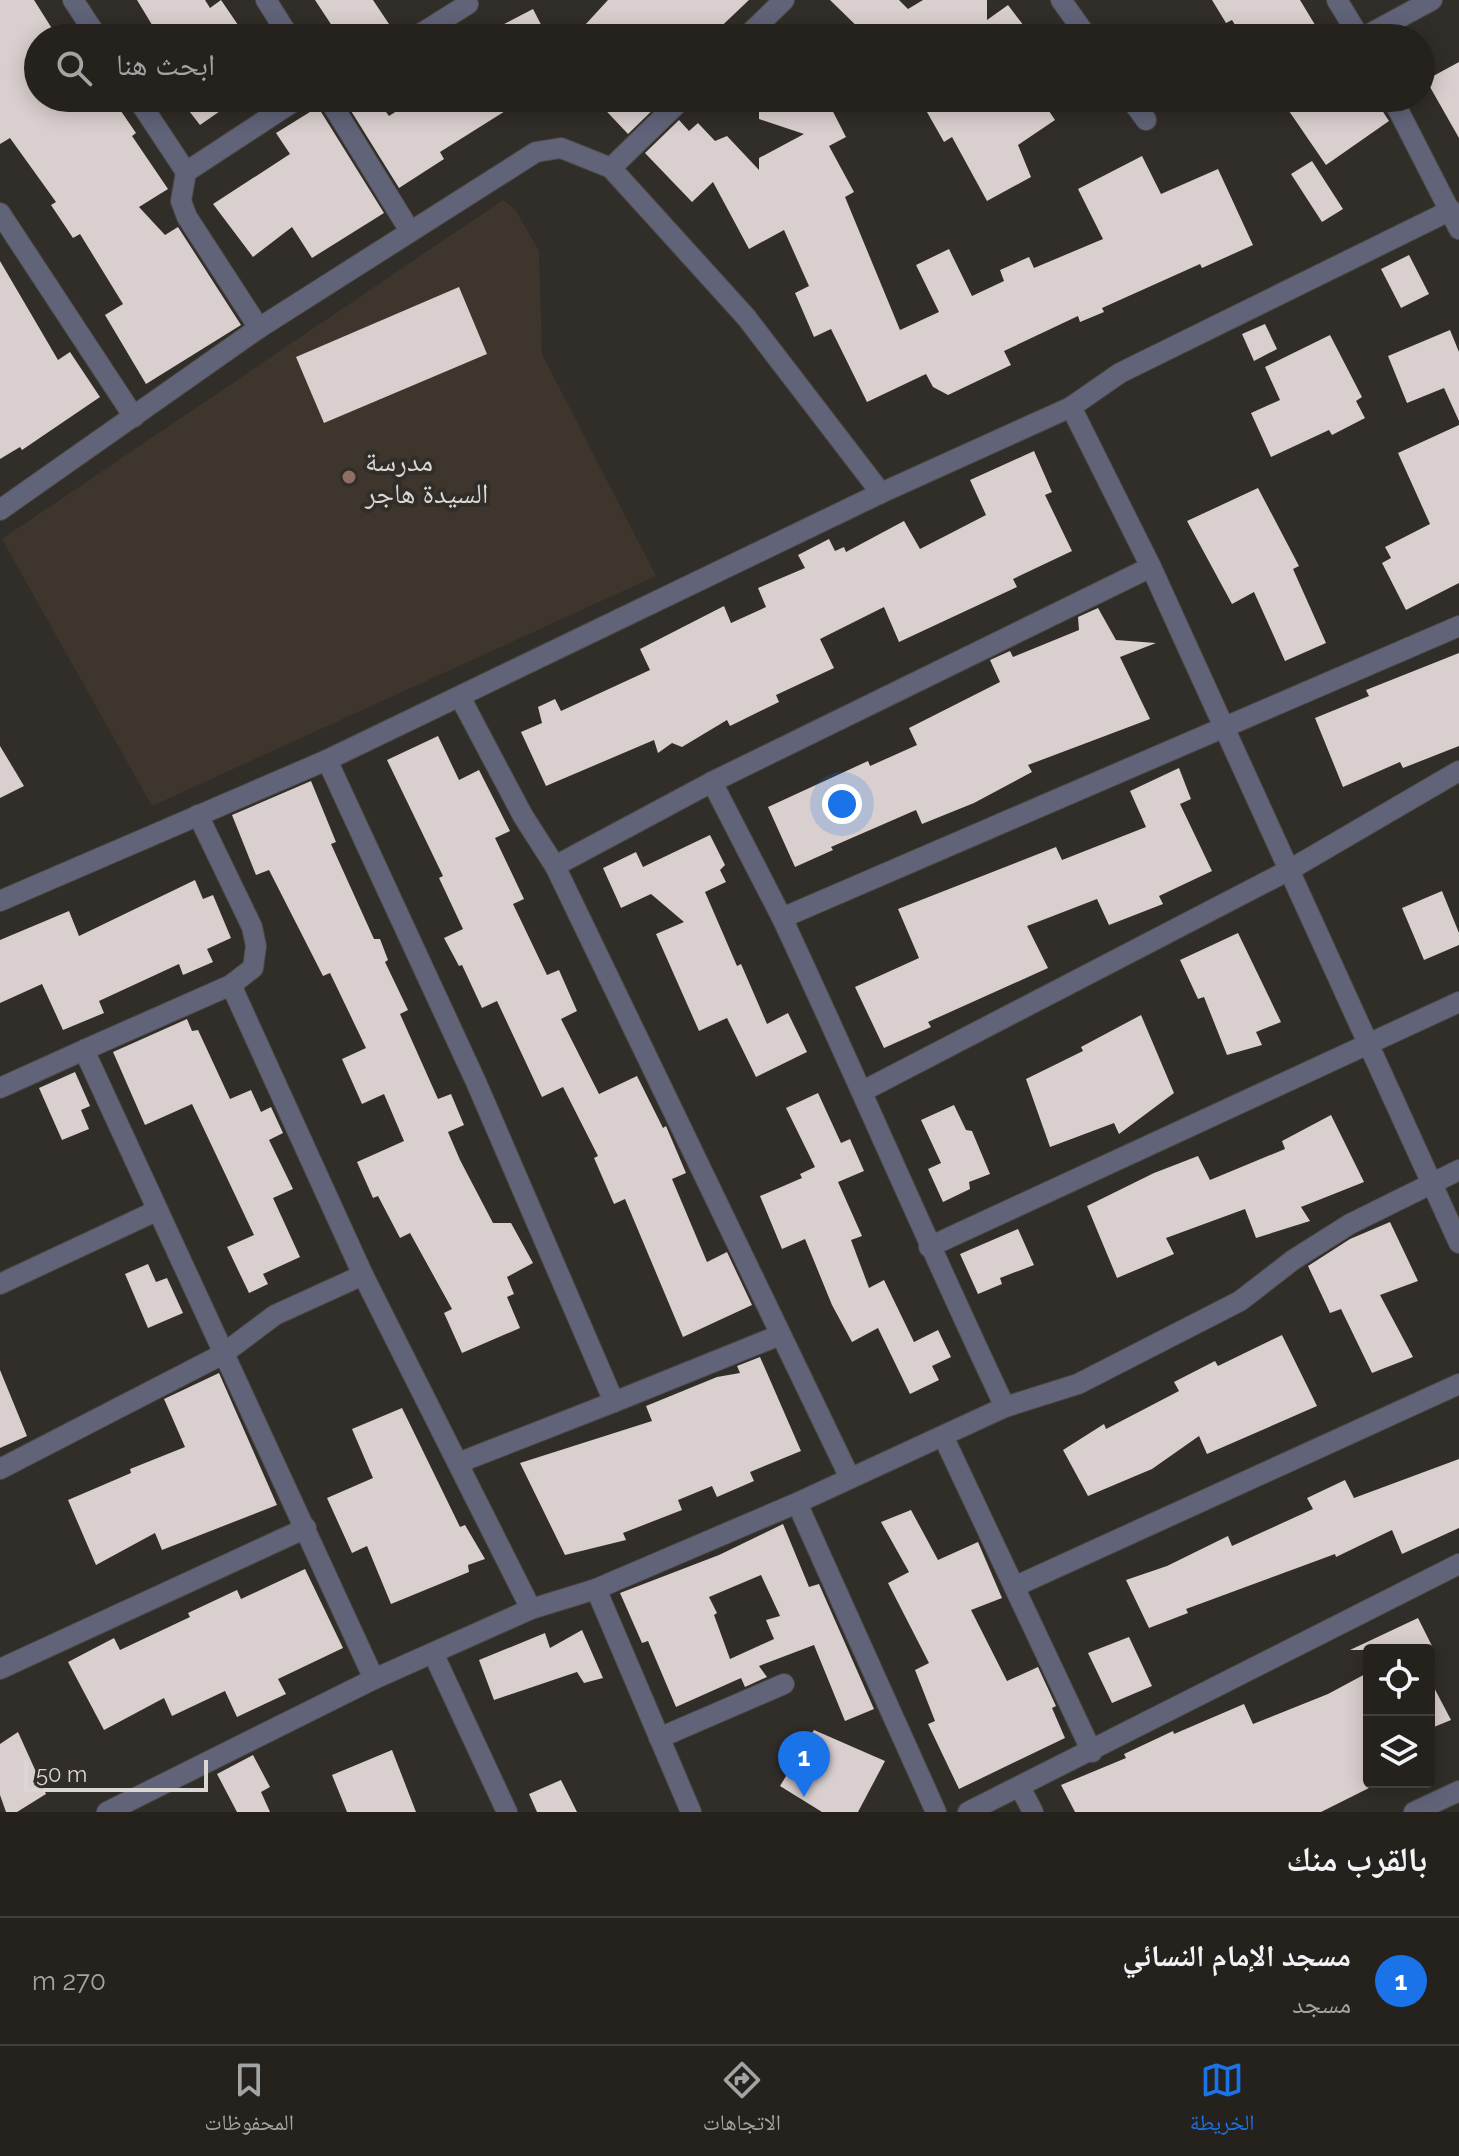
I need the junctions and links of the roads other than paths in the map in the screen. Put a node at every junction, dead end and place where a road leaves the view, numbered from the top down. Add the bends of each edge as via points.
1 (73, 0) edge
2 (266, 0) edge
3 (784, 0) edge
4 (1061, 0) edge
5 (1337, 0) edge
6 (1432, 0) edge
7 (468, 4) dead end
8 (89, 24) edge
9 (281, 24) edge
10 (436, 24) edge
11 (759, 24) edge
12 (1078, 24) edge
13 (1352, 24) edge
14 (1387, 24) edge
15 (146, 112) edge
16 (278, 112) edge
17 (337, 112) edge
18 (669, 112) edge
19 (1140, 112) edge
20 (1399, 112) edge
21 (1146, 120) dead end
22 (611, 168) junction
23 (186, 172) junction
24 (0, 213) edge
25 (1455, 220) edge
26 (410, 231) junction
27 (259, 328) junction
28 (1071, 407) junction
29 (134, 417) junction
30 (881, 493) junction
31 (3, 500) edge
32 (1151, 567) junction
33 (1459, 626) edge
34 (460, 697) junction
35 (1225, 729) junction
36 (327, 760) junction
37 (1459, 771) edge
38 (712, 782) junction
39 (198, 815) junction
40 (555, 866) junction
41 (1291, 869) junction
42 (0, 901) edge
43 (782, 918) junction
44 (231, 985) junction
45 (1459, 1002) edge
46 (1369, 1045) junction
47 (84, 1050) junction
48 (0, 1088) edge
49 (863, 1091) junction
50 (1459, 1170) edge
51 (1431, 1184) junction
52 (156, 1211) junction
53 (1459, 1243) edge
54 (929, 1247) junction
55 (363, 1275) junction
56 (0, 1284) edge
57 (780, 1335) junction
58 (223, 1354) junction
59 (1459, 1384) edge
60 (614, 1402) junction
61 (1005, 1407) junction
62 (943, 1436) junction
63 (458, 1463) junction
64 (0, 1469) edge
65 (850, 1478) junction
66 (797, 1503) junction
67 (306, 1528) junction
68 (1459, 1564) edge
69 (1016, 1586) junction
70 (596, 1589) junction
71 (531, 1609) junction
72 (433, 1653) junction
73 (0, 1669) edge
74 (374, 1679) junction
75 (784, 1684) dead end
76 (659, 1738) junction
77 (1092, 1752) junction
78 (1020, 1787) junction
79 (1459, 1791) edge
80 (107, 1812) edge
81 (507, 1812) edge
82 (691, 1812) edge
83 (936, 1812) edge
84 (968, 1812) edge
85 (1033, 1812) edge
86 (1414, 1812) edge

1 - 8 street
2 - 9 street
3 - 11 street
4 - 12 street
5 - 13 street
6 - 14 street
7 - 10 street
15 - 23 street
16 - 23 street
17 - 26 street
18 - 22 street
19 - 21 street
20 - 25 street
22 - 26 street via 561,148 536,152
22 - 30 street via 746,317
23 - 27 street via 181,201 187,217
24 - 29 street
25 - 28 street via 1120,373
26 - 27 street
27 - 29 street
28 - 30 street
28 - 32 street
29 - 31 street
30 - 34 street
32 - 35 street
32 - 38 street
33 - 35 street
34 - 36 street
34 - 40 street
35 - 41 street
35 - 43 street
36 - 39 street
36 - 60 street via 476,1082
37 - 41 street
38 - 40 street
38 - 43 street
39 - 42 street
39 - 44 street via 252,927 256,946 253,968
40 - 57 street
41 - 46 street
41 - 49 street
43 - 49 street
44 - 47 street
44 - 55 street
45 - 46 street
46 - 51 street
46 - 54 street
47 - 48 street
47 - 52 street
49 - 54 street
50 - 51 street
51 - 53 street
51 - 61 street via 1350,1224 1240,1301 1185,1330 1078,1384
52 - 56 street
52 - 58 street
54 - 61 street
55 - 58 street via 275,1315
55 - 63 street
57 - 60 street
57 - 65 street
58 - 64 street
58 - 67 street
59 - 69 street
60 - 63 street
61 - 62 street
62 - 65 street
62 - 69 street
63 - 71 street
65 - 66 street
66 - 70 street
66 - 83 street
67 - 73 street
67 - 74 street
68 - 77 street
69 - 77 street
70 - 71 street
70 - 76 street
71 - 72 street
72 - 74 street
72 - 81 street
74 - 80 street
75 - 76 street
76 - 82 street
77 - 78 street
78 - 84 street
78 - 85 street
79 - 86 street

